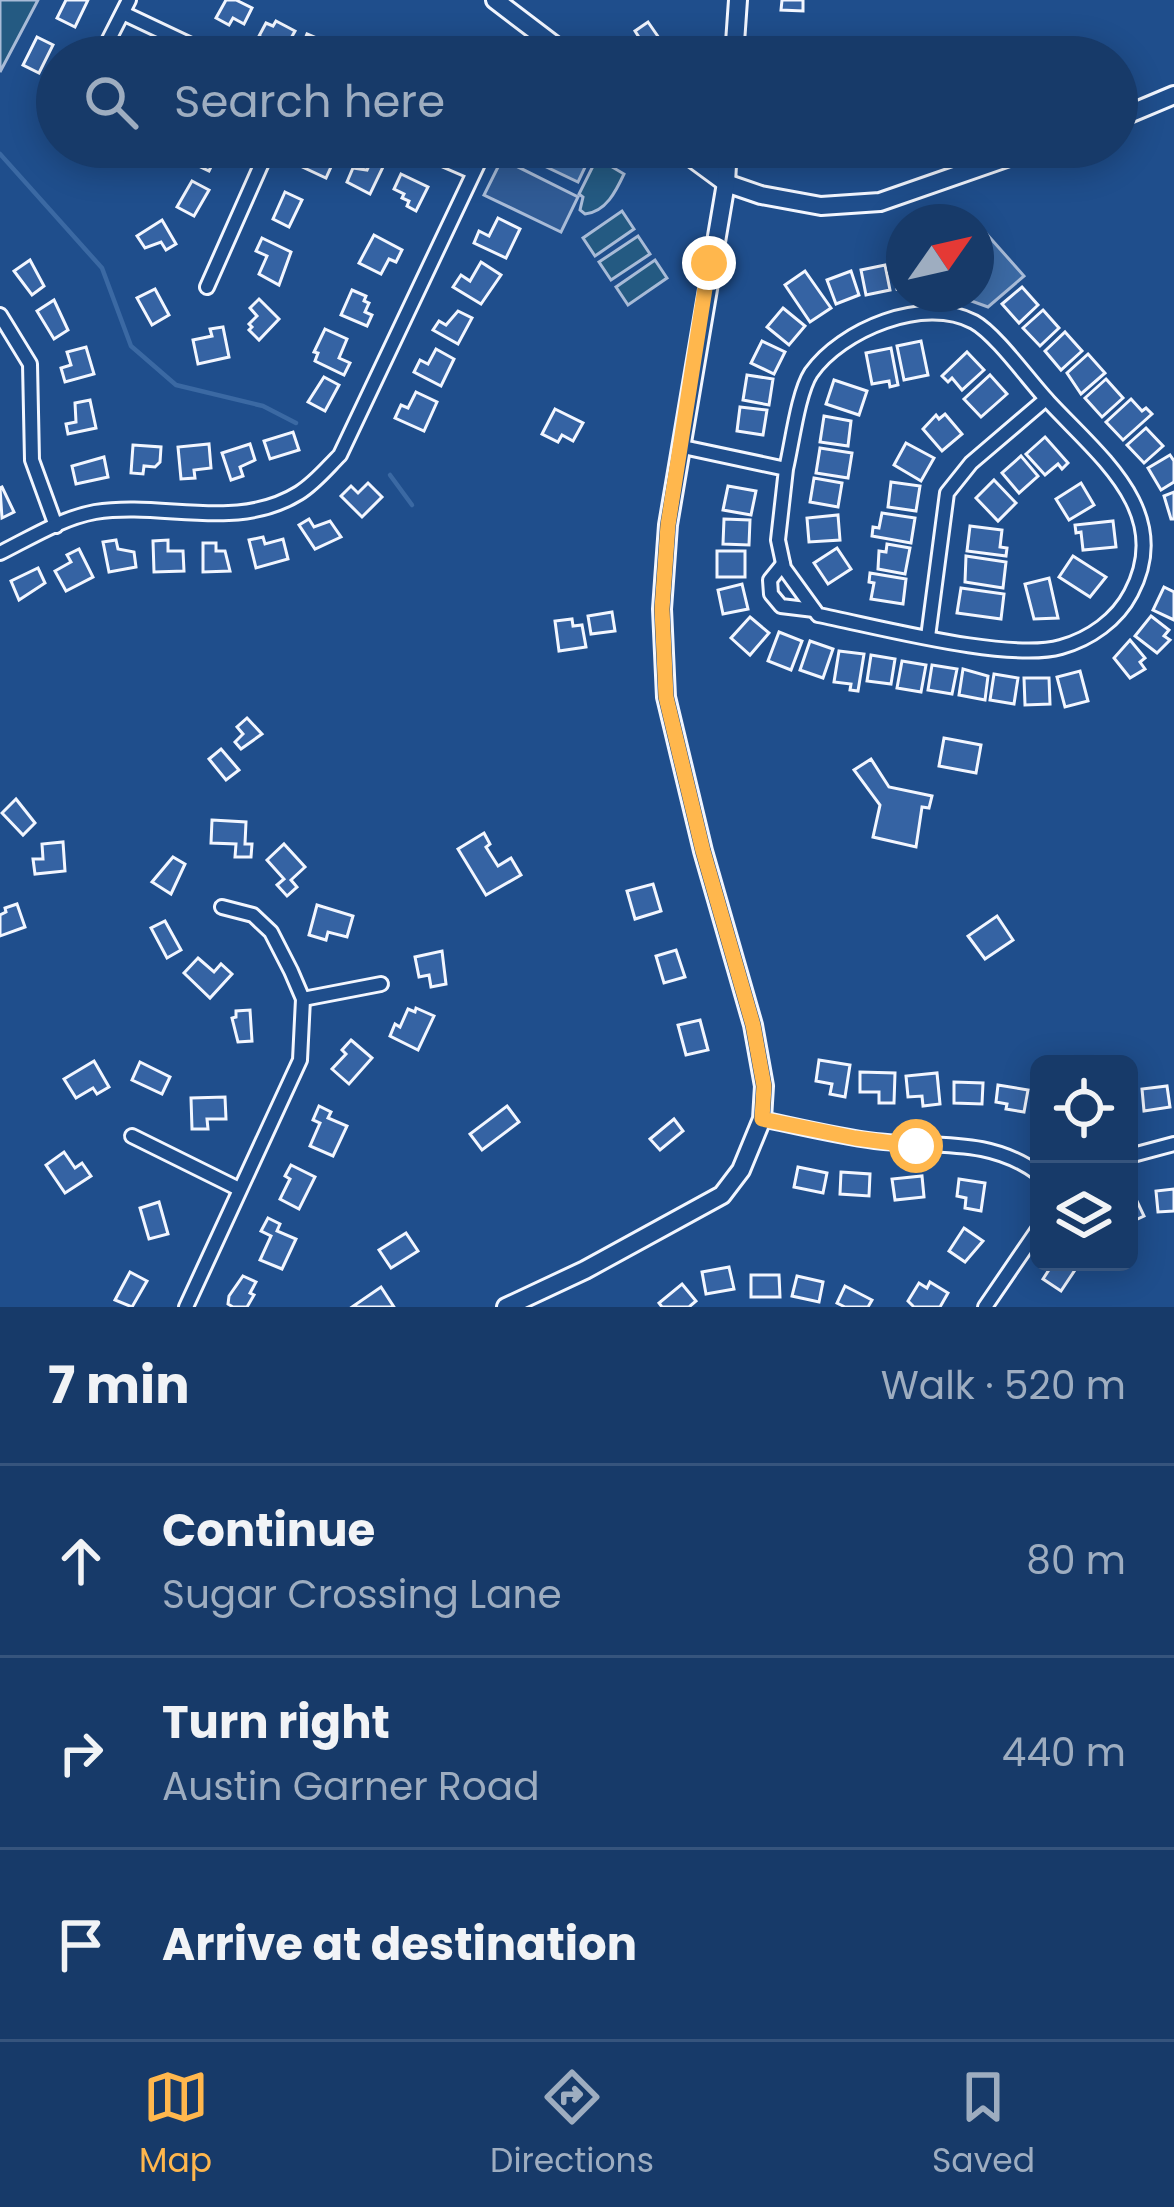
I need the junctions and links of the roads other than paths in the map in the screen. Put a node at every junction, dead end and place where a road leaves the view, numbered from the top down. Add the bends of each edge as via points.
1 (495, 0) edge
2 (738, 0) edge
3 (126, 6) edge
4 (111, 36) edge
5 (179, 36) edge
6 (544, 36) edge
7 (735, 36) edge
8 (1174, 95) edge
9 (1138, 110) edge
10 (260, 168) edge
11 (464, 168) edge
12 (475, 168) edge
13 (706, 168) edge
14 (727, 168) edge
15 (978, 168) edge
16 (473, 172) junction
17 (726, 183) junction
18 (207, 287) dead end
19 (0, 315) edge
20 (1046, 399) junction
21 (683, 447) junction
22 (786, 469) junction
23 (56, 526) junction
24 (0, 553) edge
25 (783, 564) junction
26 (814, 610) junction
27 (928, 637) junction
28 (222, 907) dead end
29 (381, 984) dead end
30 (304, 999) junction
31 (762, 1119) junction
32 (131, 1136) dead end
33 (1174, 1144) edge
34 (1138, 1154) edge
35 (1030, 1168) edge
36 (239, 1189) junction
37 (1030, 1241) edge
38 (186, 1307) edge
39 (506, 1307) edge
40 (985, 1307) edge

1 - 6 street
2 - 7 street
3 - 4 street
3 - 5 street
8 - 9 street
10 - 18 street
11 - 16 street
12 - 16 street
13 - 17 street
14 - 17 street
15 - 17 street via 880,202 821,206
16 - 23 street via 340,454 312,483 243,515 96,512
17 - 21 street
19 - 23 street via 30,364 32,460
20 - 22 street via 974,322 941,315 869,325 838,343 808,376
20 - 27 street via 947,493
20 - 27 street via 1137,504 1146,544 1142,574 1106,626 1060,647 1021,651
21 - 22 street
21 - 31 street via 662,609 666,697 753,1025
22 - 25 street
23 - 24 street
25 - 26 street
25 - 26 street via 770,580 771,594 781,606
26 - 27 street
28 - 30 street via 253,914 271,932
29 - 30 street
30 - 36 street via 300,1060
31 - 35 street via 916,1146 964,1144 1007,1153
31 - 39 street via 722,1195
32 - 36 street
33 - 34 street
36 - 38 street
37 - 40 street

